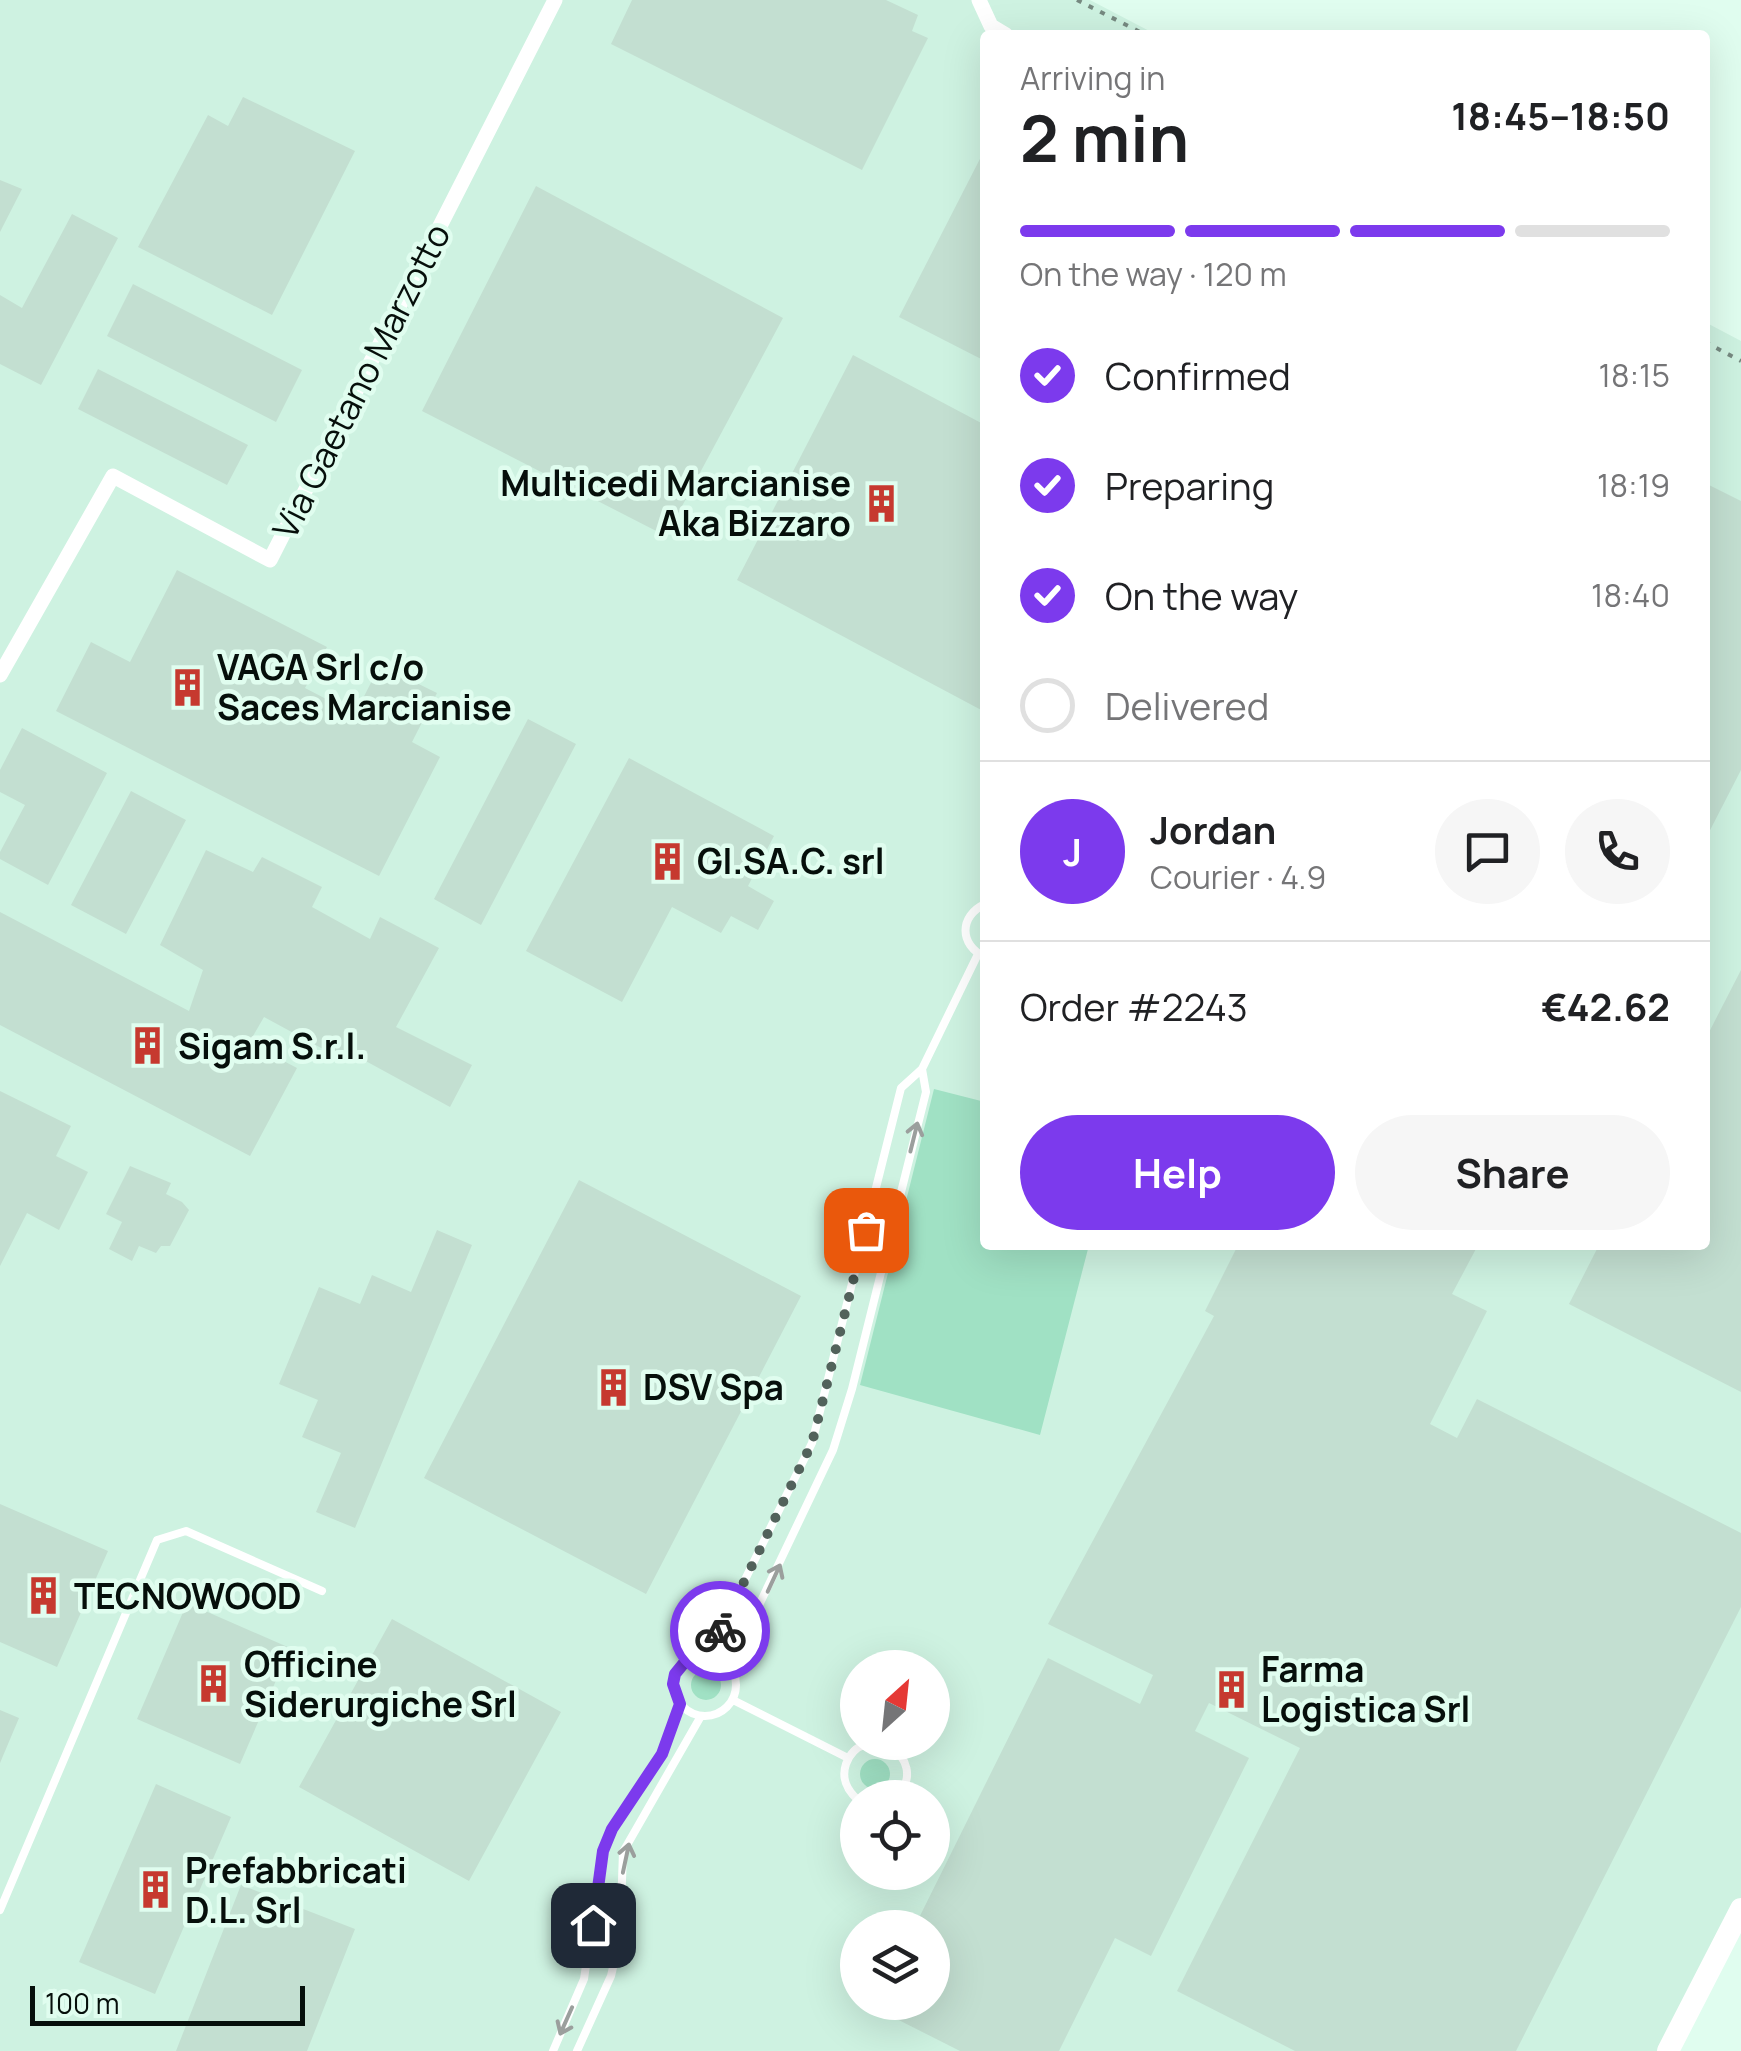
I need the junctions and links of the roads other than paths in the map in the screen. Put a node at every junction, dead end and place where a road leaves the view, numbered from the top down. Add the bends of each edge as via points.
1 (555, 0) edge
2 (979, 0) edge
3 (998, 30) edge
4 (0, 674) edge
5 (980, 907) edge
6 (980, 954) edge
7 (980, 957) edge
8 (922, 1069) junction
9 (322, 1591) dead end
10 (709, 1653) junction
11 (730, 1666) junction
12 (732, 1700) junction
13 (680, 1704) junction
14 (701, 1716) junction
15 (840, 1754) edge
16 (1741, 1909) edge
17 (0, 1910) edge
18 (552, 2051) edge
19 (577, 2051) edge
20 (1668, 2051) edge

1 - 4 street, Via Gaetano Marzotto via 270,560 113,476
2 - 3 street
5 - 6 lane via 964,930
7 - 8 lane
8 - 10 lane via 901,1088 812,1443
11 -> 8 lane via 833,1450 926,1092
9 - 17 lane via 186,1531 157,1540
10 - 11 lane
10 - 13 lane via 680,1664 673,1684
11 - 12 lane via 737,1682
12 - 14 lane via 719,1713
12 - 15 lane
13 - 14 lane
13 -> 18 lane via 662,1754 603,1851 584,1979
19 -> 14 lane via 611,1976 624,1852
16 - 20 street

